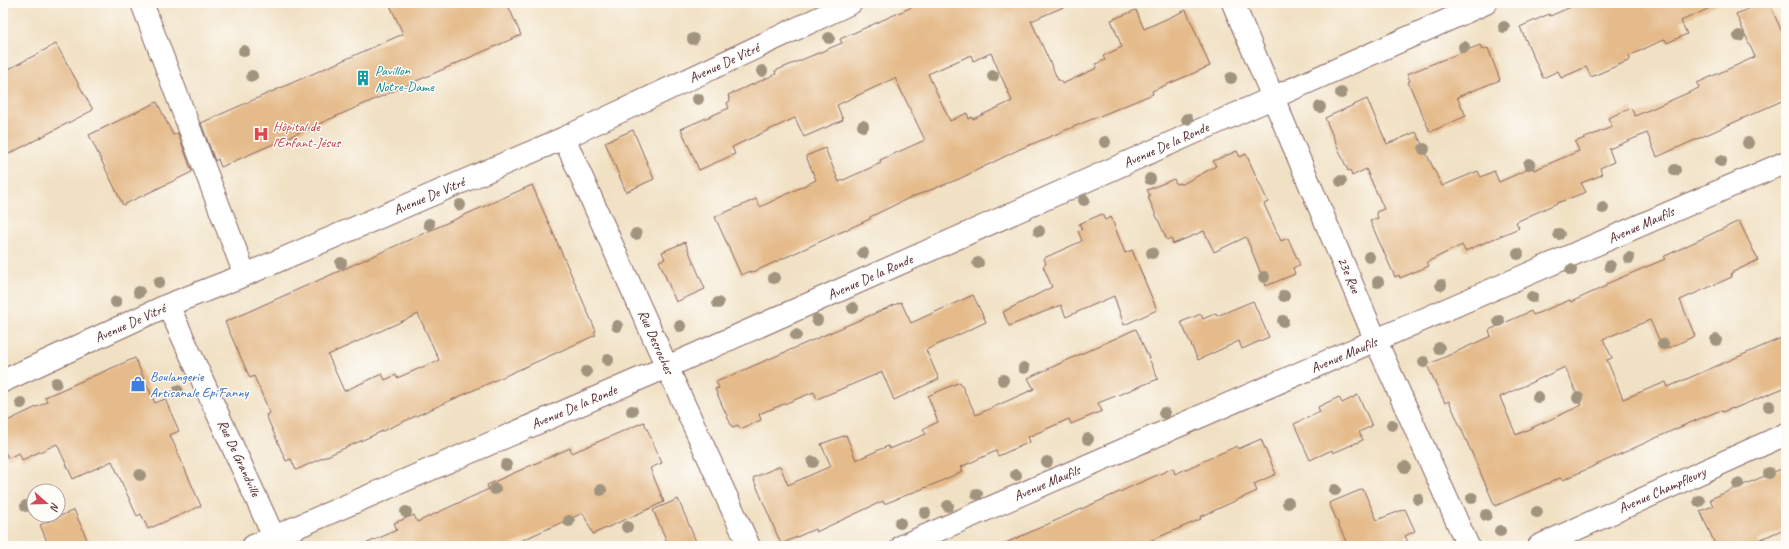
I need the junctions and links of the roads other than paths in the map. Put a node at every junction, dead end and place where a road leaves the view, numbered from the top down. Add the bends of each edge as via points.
1 (142, 3) edge
2 (851, 3) edge
3 (1233, 3) edge
4 (1486, 3) edge
5 (1273, 98) junction
6 (564, 138) junction
7 (1786, 162) edge
8 (245, 274) junction
9 (168, 305) junction
10 (1376, 341) junction
11 (667, 367) junction
12 (3, 381) edge
13 (1786, 434) edge
14 (1567, 540) edge
15 (276, 541) edge
16 (253, 546) edge
17 (749, 546) edge
18 (902, 546) edge
19 (1468, 546) edge
20 (1539, 546) edge

1 - 8 street
2 - 6 street, Avenue De Vitré
3 - 5 street, 23e Rue
4 - 5 street, Avenue De la Ronde
5 - 10 street, 23e Rue
5 - 11 street, Avenue De la Ronde
6 - 8 street, Avenue De Vitré
6 - 11 street, Rue Desroches
7 - 10 street, Avenue Maufils
8 - 9 street, Avenue De Vitré
9 - 12 street, Avenue De Vitré
9 - 15 street, Rue De Grandville
10 - 18 street, Avenue Maufils
10 - 19 street, 23e Rue
11 - 15 street, Avenue De la Ronde
11 - 17 street, Rue Desroches
13 - 14 street, Avenue Champfleury
14 - 20 street, Avenue Champfleury
15 - 16 street, Avenue De la Ronde

